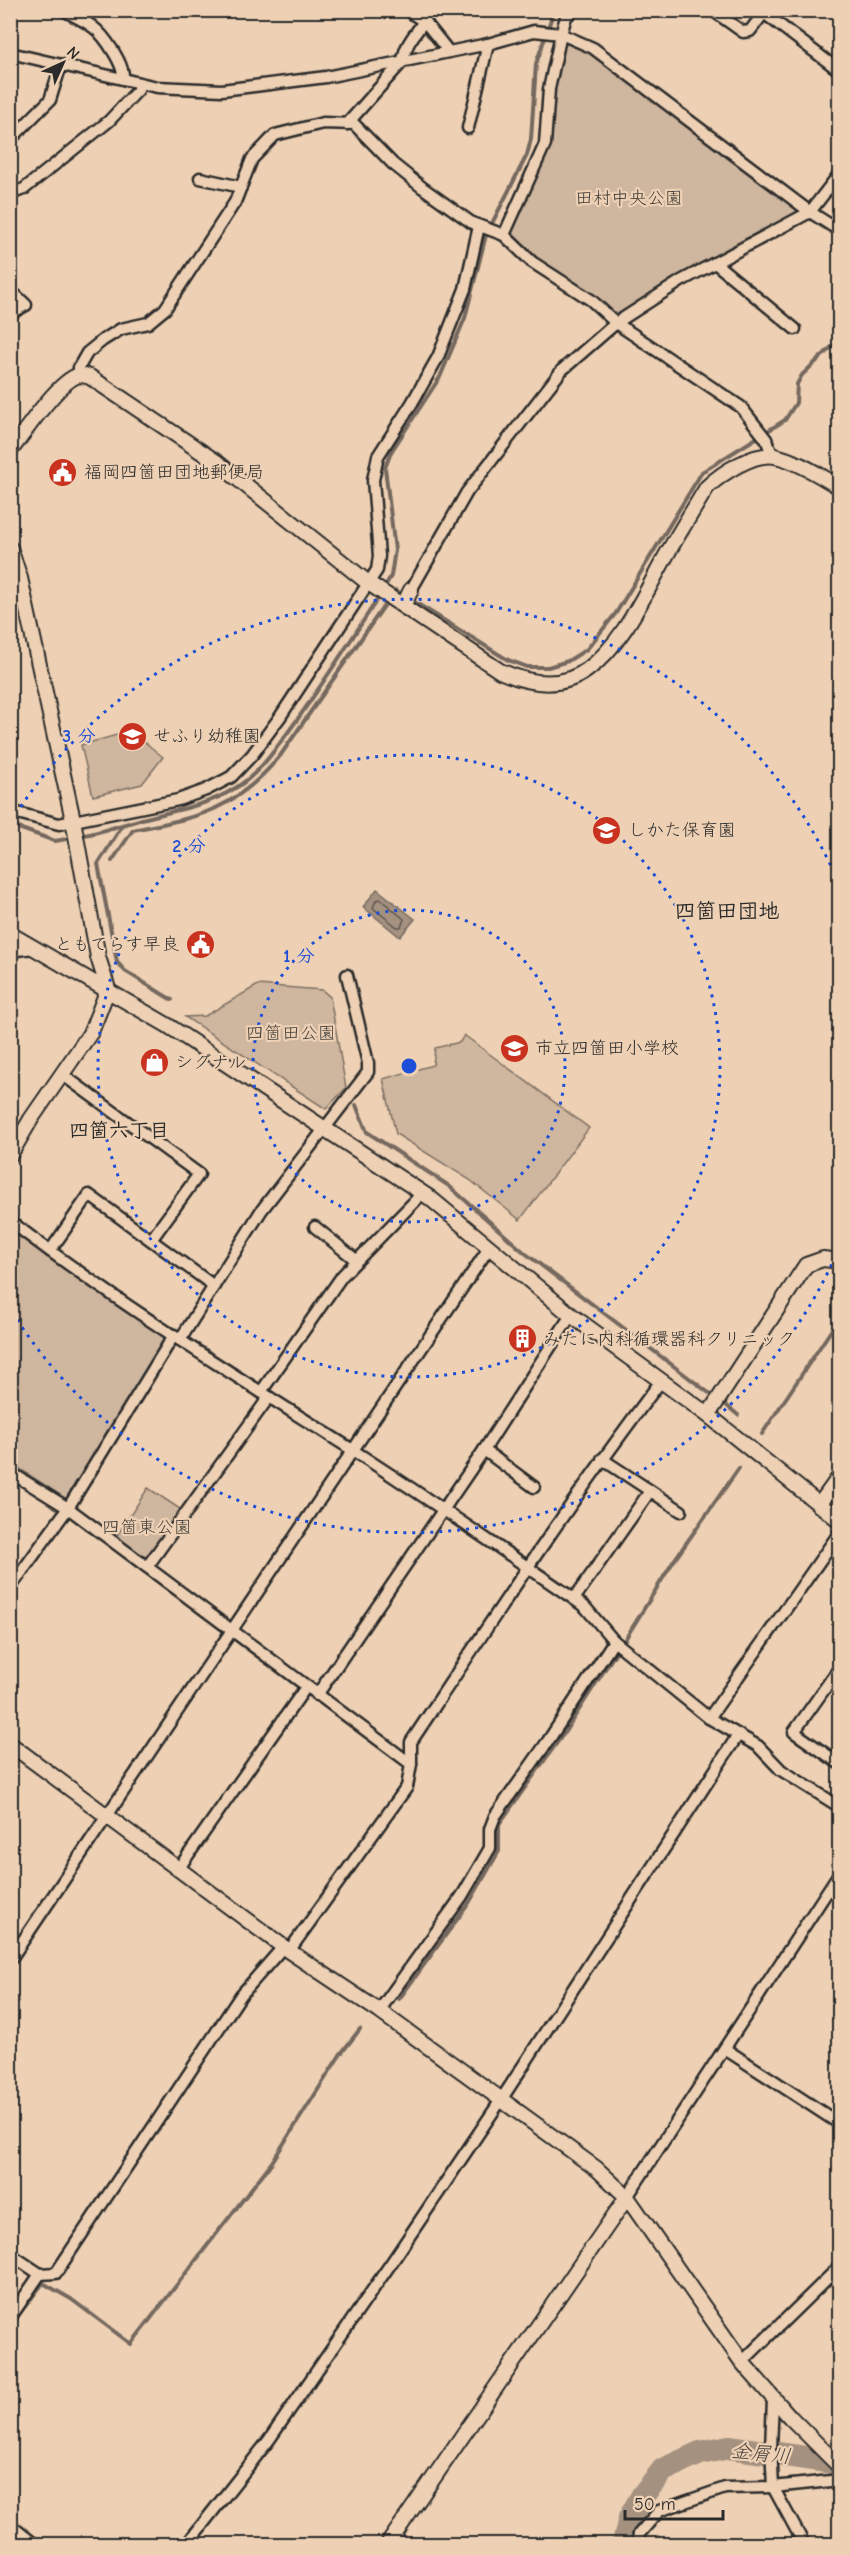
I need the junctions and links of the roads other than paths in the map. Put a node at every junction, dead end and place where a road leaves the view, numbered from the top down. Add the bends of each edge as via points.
1 (64, 10) edge
2 (407, 10) edge
3 (430, 10) edge
4 (712, 10) edge
5 (765, 12) edge
6 (569, 13) edge
7 (425, 22) junction
8 (561, 34) junction
9 (488, 44) junction
10 (449, 52) junction
11 (10, 53) edge
12 (403, 61) junction
13 (61, 65) junction
14 (840, 71) edge
15 (123, 79) junction
16 (139, 83) junction
17 (346, 124) junction
18 (468, 128) dead end
19 (10, 140) edge
20 (840, 173) edge
21 (200, 178) dead end
22 (241, 187) junction
23 (10, 194) edge
24 (810, 212) junction
25 (480, 226) junction
26 (840, 231) edge
27 (501, 234) junction
28 (715, 263) junction
29 (10, 290) edge
30 (10, 314) edge
31 (616, 322) junction
32 (795, 329) dead end
33 (79, 375) junction
34 (10, 451) edge
35 (773, 456) junction
36 (840, 487) edge
37 (10, 548) edge
38 (370, 585) junction
39 (411, 590) joint
40 (397, 602) junction
41 (10, 811) edge
42 (74, 826) junction
43 (10, 934) edge
44 (33, 948) junction
45 (10, 951) edge
46 (347, 975) dead end
47 (108, 989) junction
48 (63, 1075) junction
49 (324, 1129) junction
50 (10, 1155) edge
51 (421, 1193) junction
52 (10, 1221) edge
53 (315, 1227) dead end
54 (151, 1240) junction
55 (489, 1248) junction
56 (50, 1251) junction
57 (357, 1260) junction
58 (840, 1261) edge
59 (214, 1286) junction
60 (571, 1315) junction
61 (177, 1337) junction
62 (661, 1381) junction
63 (265, 1394) junction
64 (708, 1415) junction
65 (484, 1450) junction
66 (354, 1451) junction
67 (602, 1459) junction
68 (10, 1472) edge
69 (840, 1476) edge
70 (534, 1487) dead end
71 (650, 1491) junction
72 (819, 1505) junction
73 (68, 1508) junction
74 (442, 1509) junction
75 (681, 1511) dead end
76 (839, 1522) edge
77 (147, 1567) junction
78 (527, 1567) junction
79 (10, 1588) edge
80 (574, 1599) junction
81 (231, 1629) junction
82 (615, 1641) junction
83 (840, 1667) edge
84 (306, 1686) junction
85 (317, 1695) junction
86 (709, 1718) junction
87 (738, 1735) junction
88 (10, 1744) edge
89 (411, 1764) junction
90 (840, 1764) edge
91 (840, 1807) edge
92 (106, 1817) junction
93 (179, 1868) junction
94 (840, 1872) edge
95 (286, 1949) junction
96 (10, 1960) edge
97 (379, 2011) junction
98 (725, 2049) junction
99 (501, 2100) junction
100 (840, 2124) edge
101 (627, 2197) junction
102 (10, 2254) edge
103 (840, 2266) edge
104 (40, 2274) junction
105 (10, 2318) edge
106 (742, 2362) junction
107 (774, 2399) junction
108 (840, 2467) edge
109 (840, 2480) edge
110 (773, 2487) junction
111 (10, 2526) edge
112 (34, 2544) edge
113 (187, 2544) edge
114 (388, 2544) edge
115 (638, 2544) edge
116 (804, 2544) edge

1 - 15 street via 94,27 114,52
2 - 7 street
3 - 7 street
4 - 5 street via 742,32 750,31
5 - 14 street
6 - 8 street
7 - 10 street
7 - 12 street via 404,48
8 - 9 street via 539,31
8 - 24 street via 593,48
8 - 27 street via 549,88 545,144
9 - 10 street
9 - 18 street
10 - 12 street
11 - 13 street
12 - 16 street via 222,90
12 - 17 street
13 - 15 street
13 - 19 street via 50,100
15 - 16 street
16 - 23 street via 138,90 109,121 24,189
17 - 22 street via 323,123 275,135 252,159
17 - 25 street via 354,124 393,164
20 - 24 street
21 - 22 street
22 - 33 street via 165,309 148,323 121,329 103,339 87,353
24 - 26 street
24 - 28 street
25 - 27 street
25 - 38 street via 465,289 438,357 378,456 374,480 379,556
27 - 31 street
28 - 31 street
28 - 32 street
29 - 30 street via 26,306
31 - 35 street via 741,408 766,439
31 - 39 street via 562,370 467,492
33 - 34 street via 54,394
33 - 38 street via 90,376 218,463
35 - 36 street
35 - 40 street via 723,472 707,487 626,625 604,655 586,671 566,680 545,684 511,676
37 - 42 street via 20,578
38 - 40 street
38 - 42 street via 280,717 231,777 178,800
39 - 40 street
41 - 42 street
42 - 47 street via 98,957
43 - 44 street
44 - 45 street
44 - 47 street
46 - 49 street via 368,1072
47 - 48 street via 91,1032
47 - 49 street
48 - 50 street
48 - 54 street via 199,1174
49 - 51 street
49 - 59 street via 261,1211
51 - 55 street
51 - 57 street
52 - 56 street
53 - 57 street
54 - 56 street via 89,1195
54 - 59 street
55 - 60 street
55 - 66 street
56 - 61 street
57 - 63 street via 342,1276
58 - 64 street via 823,1259 807,1265
59 - 61 street
60 - 62 street
60 - 65 street
61 - 63 street
61 - 73 street
62 - 64 street
62 - 67 street
63 - 66 street
63 - 77 street
64 - 72 street
65 - 70 street
65 - 74 street
66 - 74 street
66 - 81 street
67 - 71 street
67 - 78 street
68 - 73 street
69 - 72 street
71 - 75 street
71 - 80 street
72 - 76 street
73 - 77 street
73 - 79 street
74 - 78 street
74 - 85 street
76 - 86 street
77 - 81 street
78 - 80 street
78 - 89 street via 411,1742
80 - 82 street
81 - 84 street
81 - 92 street
82 - 86 street
82 - 97 street via 495,1816 490,1848 462,1896
83 - 90 street via 794,1732
84 - 85 street
84 - 93 street
85 - 89 street
86 - 87 street
87 - 91 street via 758,1746 781,1770
87 - 99 street
88 - 92 street
89 - 95 street via 407,1787
92 - 93 street
92 - 96 street
93 - 95 street
94 - 98 street
95 - 97 street
95 - 104 street via 240,1995 56,2273
97 - 99 street
98 - 100 street
98 - 101 street
99 - 101 street via 597,2169
99 - 113 street via 269,2440
101 - 106 street
101 - 114 street
102 - 104 street
103 - 106 street
104 - 105 street
106 - 107 street
107 - 108 street
107 - 110 street
109 - 110 street
110 - 115 street via 725,2488 660,2511 639,2534
110 - 116 street
111 - 112 street

